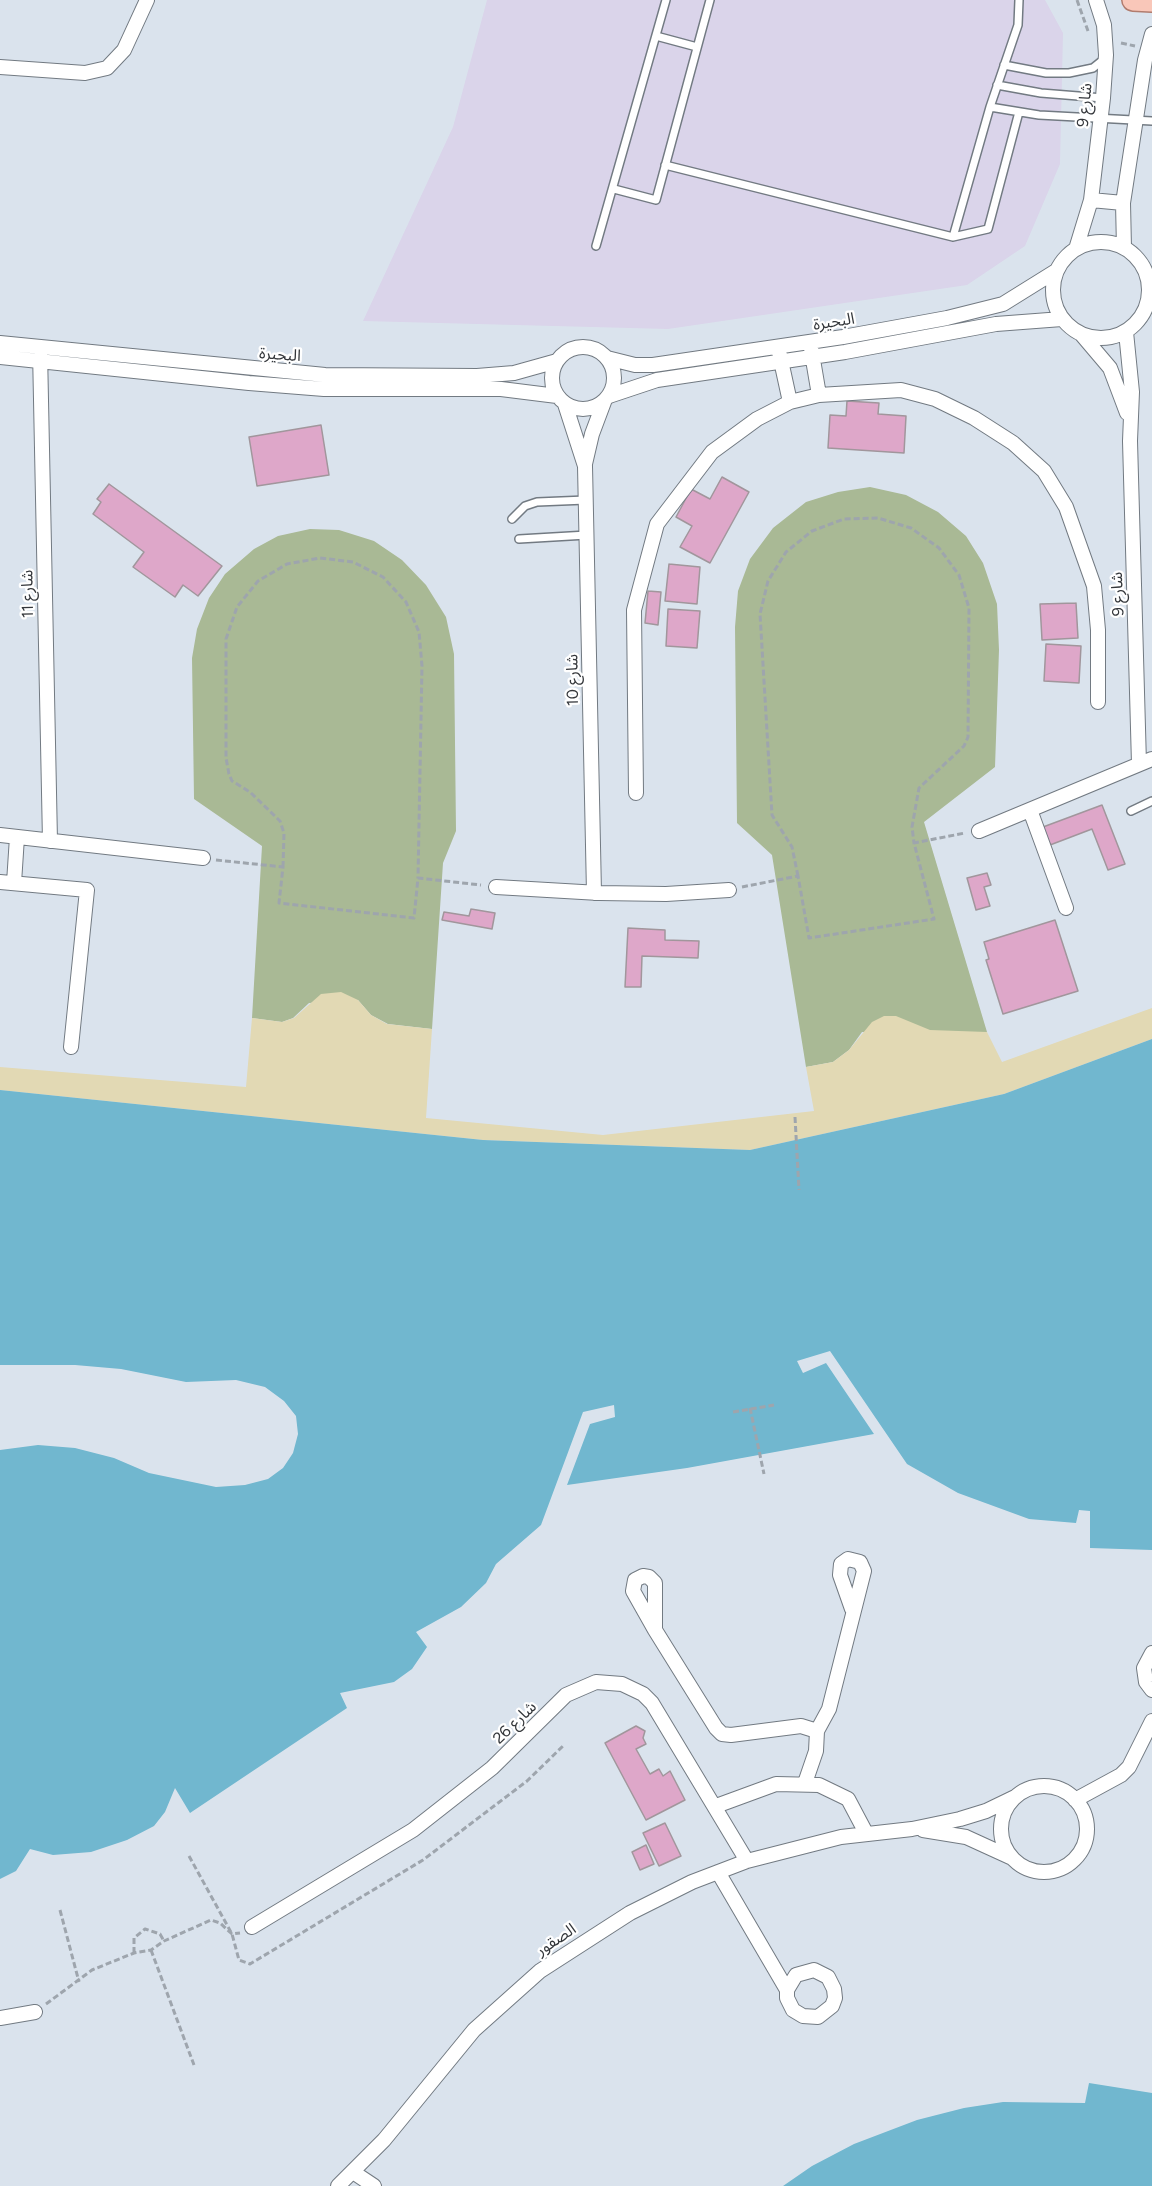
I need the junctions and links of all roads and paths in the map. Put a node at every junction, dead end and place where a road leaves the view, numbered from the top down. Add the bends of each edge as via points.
1 (147, 0) edge
2 (666, 0) edge
3 (710, 0) edge
4 (1019, 0) edge
5 (1096, 0) edge
6 (1133, 0) edge
7 (1152, 0) edge
8 (1152, 34) edge
9 (656, 36) junction
10 (697, 47) junction
11 (1106, 55) junction
12 (1004, 65) junction
13 (0, 67) edge
14 (997, 85) junction
15 (1103, 98) junction
16 (990, 107) junction
17 (1019, 112) junction
18 (1101, 120) junction
19 (1137, 121) junction
20 (1152, 121) edge
21 (665, 165) junction
22 (614, 189) junction
23 (1091, 200) junction
24 (1123, 203) junction
25 (953, 237) junction
26 (596, 246) dead end
27 (1076, 249) junction
28 (1130, 253) junction
29 (1152, 261) edge
30 (1056, 271) junction
31 (1149, 305) edge
32 (1062, 319) junction
33 (1126, 332) junction
34 (1082, 335) junction
35 (810, 342) junction
36 (0, 343) edge
37 (778, 347) junction
38 (40, 353) junction
39 (0, 357) edge
40 (607, 358) junction
41 (813, 358) junction
42 (557, 361) junction
43 (781, 362) junction
44 (819, 395) junction
45 (606, 399) junction
46 (561, 400) junction
47 (790, 402) junction
48 (1130, 424) junction
49 (585, 466) junction
50 (586, 500) junction
51 (512, 519) dead end
52 (587, 535) junction
53 (519, 539) dead end
54 (1098, 702) dead end
55 (1146, 761) edge
56 (636, 793) dead end
57 (1152, 801) edge
58 (1030, 810) junction
59 (1131, 811) dead end
60 (979, 831) joint
61 (0, 835) edge
62 (17, 837) junction
63 (50, 841) junction
64 (914, 843) junction
65 (202, 858) joint
66 (283, 867) junction
67 (798, 876) junction
68 (418, 878) junction
69 (0, 882) edge
70 (14, 883) junction
71 (496, 887) joint
72 (729, 890) joint
73 (594, 893) junction
74 (1066, 908) dead end
75 (71, 1047) dead end
76 (795, 1117) dead end
77 (800, 1190) dead end
78 (774, 1405) dead end
79 (750, 1408) dead end
80 (733, 1412) dead end
81 (764, 1474) dead end
82 (852, 1609) dead end
83 (656, 1630) dead end
84 (1152, 1653) edge
85 (1152, 1690) edge
86 (1152, 1721) edge
87 (817, 1731) junction
88 (805, 1783) junction
89 (1015, 1797) junction
90 (1075, 1800) junction
91 (716, 1806) junction
92 (912, 1829) junction
93 (866, 1833) junction
94 (1012, 1858) junction
95 (747, 1861) junction
96 (718, 1872) junction
97 (60, 1910) dead end
98 (252, 1927) joint
99 (164, 1941) junction
100 (151, 1950) junction
101 (134, 1953) junction
102 (79, 1982) junction
103 (787, 1990) dead end
104 (35, 2012) joint
105 (0, 2018) edge
106 (194, 2065) dead end
107 (353, 2172) junction
108 (338, 2186) edge
109 (374, 2186) edge

1 - 13 street via 124,50 107,68 85,73
2 - 9 lane
3 - 10 lane
4 - 12 lane via 1018,25
5 - 11 street, شارع 9 via 1104,25
6 - 7 main road
8 - 19 street
9 - 10 lane
9 - 22 lane
10 - 21 lane
11 - 12 lane via 1093,68 1069,73 1046,74
11 - 15 street, شارع 9
12 - 14 lane
14 - 15 lane
14 - 16 lane
15 - 18 street, شارع 9
16 - 17 lane
16 - 25 lane
17 - 18 lane
17 - 25 lane via 988,229
18 - 19 lane
18 - 23 street, شارع 9
19 - 20 lane
19 - 24 street
21 - 22 lane via 656,200
21 - 25 lane
22 - 26 lane
23 - 24 street
23 - 27 street, شارع 9
24 - 28 street
27 - 28 street via 1100,242
27 - 30 street
28 - 29 street
28 - 31 street via 1148,281
30 - 32 street via 1052,292
30 - 35 street, البحيرة via 992,308
31 - 33 street
32 - 34 street
32 - 41 street, البحيرة via 996,324
33 - 34 street via 1104,339
33 - 48 street, شارع 9 via 1132,392
34 - 48 street, شارع 9 via 1116,380
35 - 37 street, البحيرة
35 - 41 street
36 - 38 street, البحيرة
37 - 40 street, البحيرة via 653,365
37 - 43 street
38 - 39 street, البحيرة
38 - 42 street, البحيرة via 325,375 477,376 514,373
38 - 46 street, البحيرة via 292,386 501,389
38 - 63 street, شارع 11
40 - 42 street via 584,347 569,350
40 - 45 street via 615,376
41 - 43 street, البحيرة
41 - 44 street
42 - 46 street via 552,379
43 - 45 street, البحيرة via 657,380
43 - 47 street
44 - 47 street
44 - 54 street via 901,390 935,399 1013,443 1044,471 1066,507 1094,586
45 - 46 street via 582,410
45 - 49 street, شارع 10
46 - 49 street, شارع 10
47 - 56 street via 757,419 712,452 657,524 634,610
48 - 55 street, شارع 9
49 - 50 street, شارع 10
50 - 51 lane via 537,502 525,506
50 - 52 street, شارع 10
52 - 53 lane
52 - 73 street, شارع 10
55 - 58 street, شارع 9
57 - 59 lane
58 - 60 street, شارع 9
58 - 74 street
60 - 64 path
61 - 62 street
62 - 63 street
62 - 70 street
63 - 65 street
64 - 67 path via 934,919 809,938
64 - 67 path via 913,820 919,788 964,746 968,737 969,608 959,575 939,548 911,528 878,518 844,519 812,531 786,552 768,581 760,614 772,815 792,847
65 - 66 path
66 - 68 path via 279,903 414,918
66 - 68 path via 284,833 280,820 232,781 229,774 226,639 237,607 258,582 287,564 320,558 353,562 383,577 406,602 419,632 422,666
67 - 72 path
68 - 71 path
69 - 70 street
70 - 75 street via 87,890
71 - 73 street
72 - 73 street
76 - 77 path
78 - 80 path
79 - 81 path
82 - 87 street via 830,1709
83 - 87 street via 722,1734 801,1726
84 - 85 street via 1144,1668
86 - 90 street via 1129,1767
87 - 88 street via 816,1751
88 - 91 street via 776,1784
88 - 93 street via 825,1787 848,1799
89 - 90 street via 1031,1788 1051,1787
89 - 92 street, الصقور via 986,1811
89 - 94 street via 1001,1822 1003,1841
90 - 94 street via 1087,1826 1084,1845 1073,1861 1047,1872 1028,1869
91 - 95 street, شارع 26
91 - 98 street, شارع 26 via 668,1726 643,1694 612,1682 590,1684 566,1695 492,1768 428,1820
92 - 93 street, الصقور
92 - 94 street, الصقور via 966,1838
93 - 95 street, الصقور
95 - 96 street, الصقور
96 - 103 street
96 - 107 street, الصقور via 619,1919 516,1990 474,2030
97 - 102 path
98 - 99 path via 232,1934 211,1920
99 - 100 path
99 - 101 path via 160,1934 145,1929 134,1938
100 - 101 path
100 - 106 path
101 - 102 path via 92,1970
102 - 104 path
104 - 105 street
107 - 108 street, الصقور
107 - 109 street

